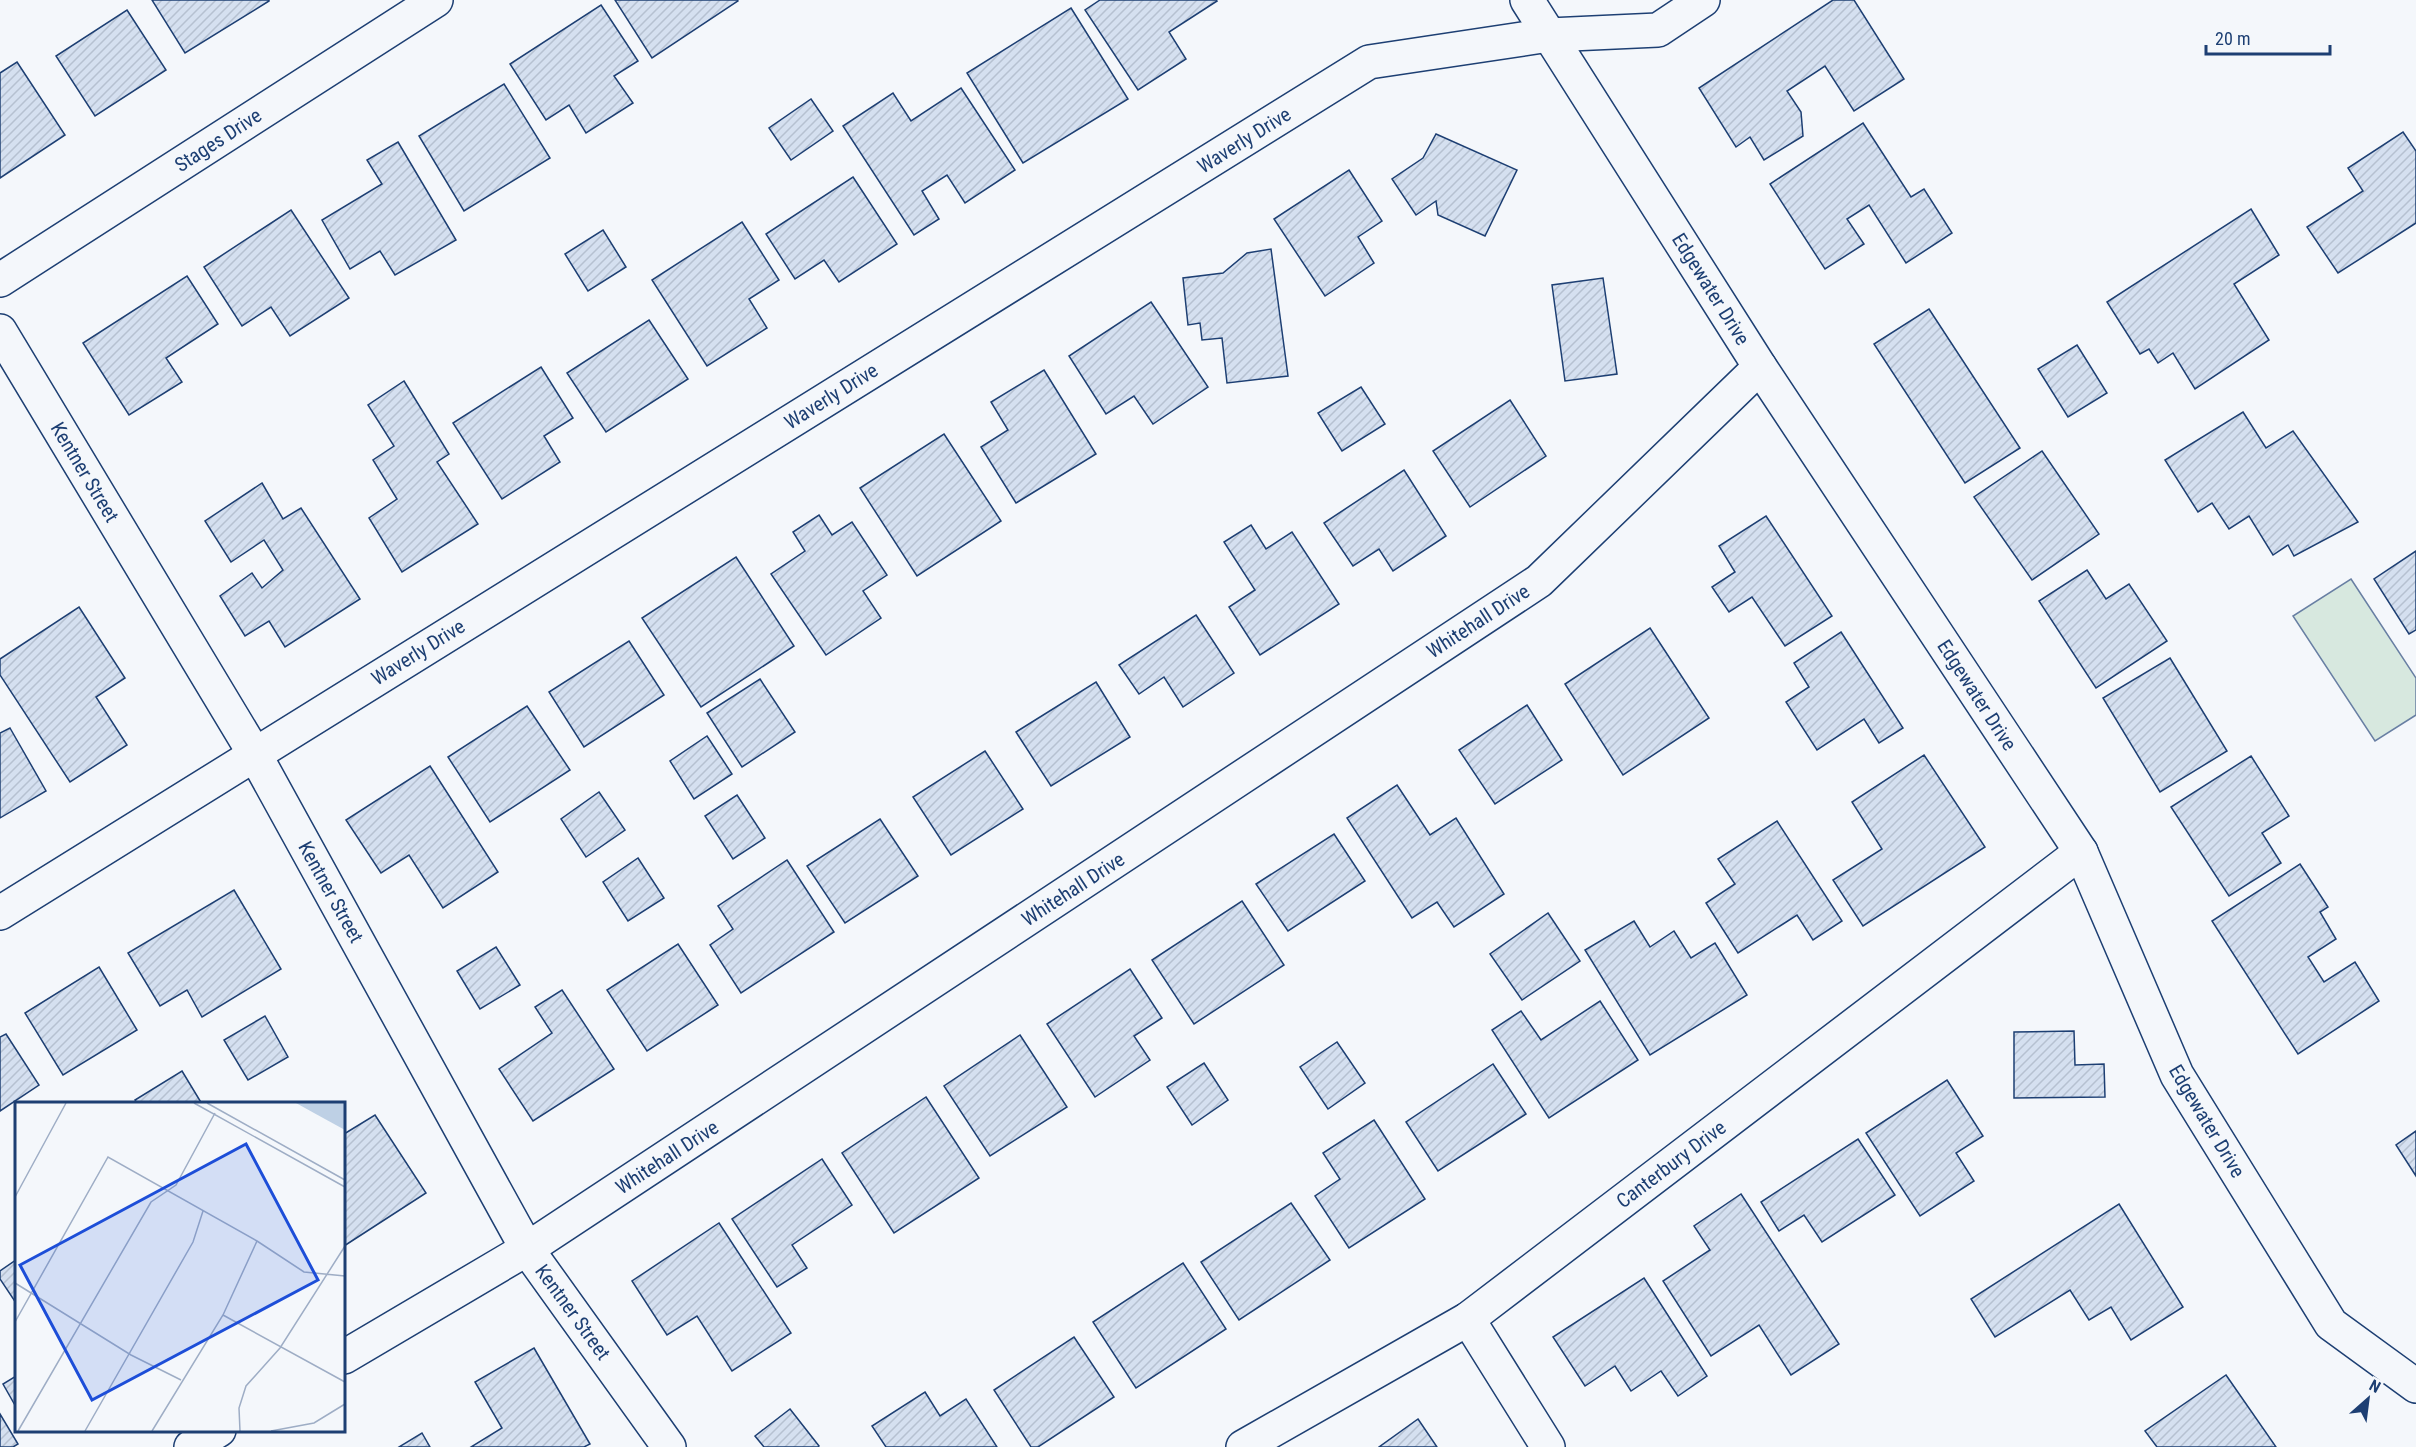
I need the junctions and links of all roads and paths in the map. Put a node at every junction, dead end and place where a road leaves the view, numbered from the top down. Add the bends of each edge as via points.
1 (436, 0) edge
2 (1527, 0) edge
3 (1703, 0) edge
4 (1549, 35) junction
5 (0, 280) edge
6 (0, 331) edge
7 (1760, 367) junction
8 (254, 753) junction
9 (2081, 852) junction
10 (0, 912) edge
11 (527, 1249) junction
12 (1468, 1319) junction
13 (345, 1356) edge
14 (2416, 1386) edge
15 (217, 1432) edge
16 (191, 1447) edge
17 (669, 1447) edge
18 (1243, 1447) edge
19 (1548, 1447) edge

1 - 5 street, Stages Drive
2 - 4 street, Edgewater Drive
3 - 4 street, Waverly Drive via 1658,30
4 - 7 street, Edgewater Drive
4 - 8 street, Waverly Drive via 1369,62
6 - 8 street, Kentner Street
7 - 9 street, Edgewater Drive
7 - 11 street, Whitehall Drive via 1539,581
8 - 10 street, Waverly Drive
8 - 11 street, Kentner Street
9 - 12 street, Canterbury Drive
9 - 14 street, Edgewater Drive via 2177,1075 2319,1304 2331,1323
11 - 13 street, Whitehall Drive
11 - 17 street, Kentner Street
12 - 18 street, Canterbury Drive
12 - 19 street
15 - 16 street

